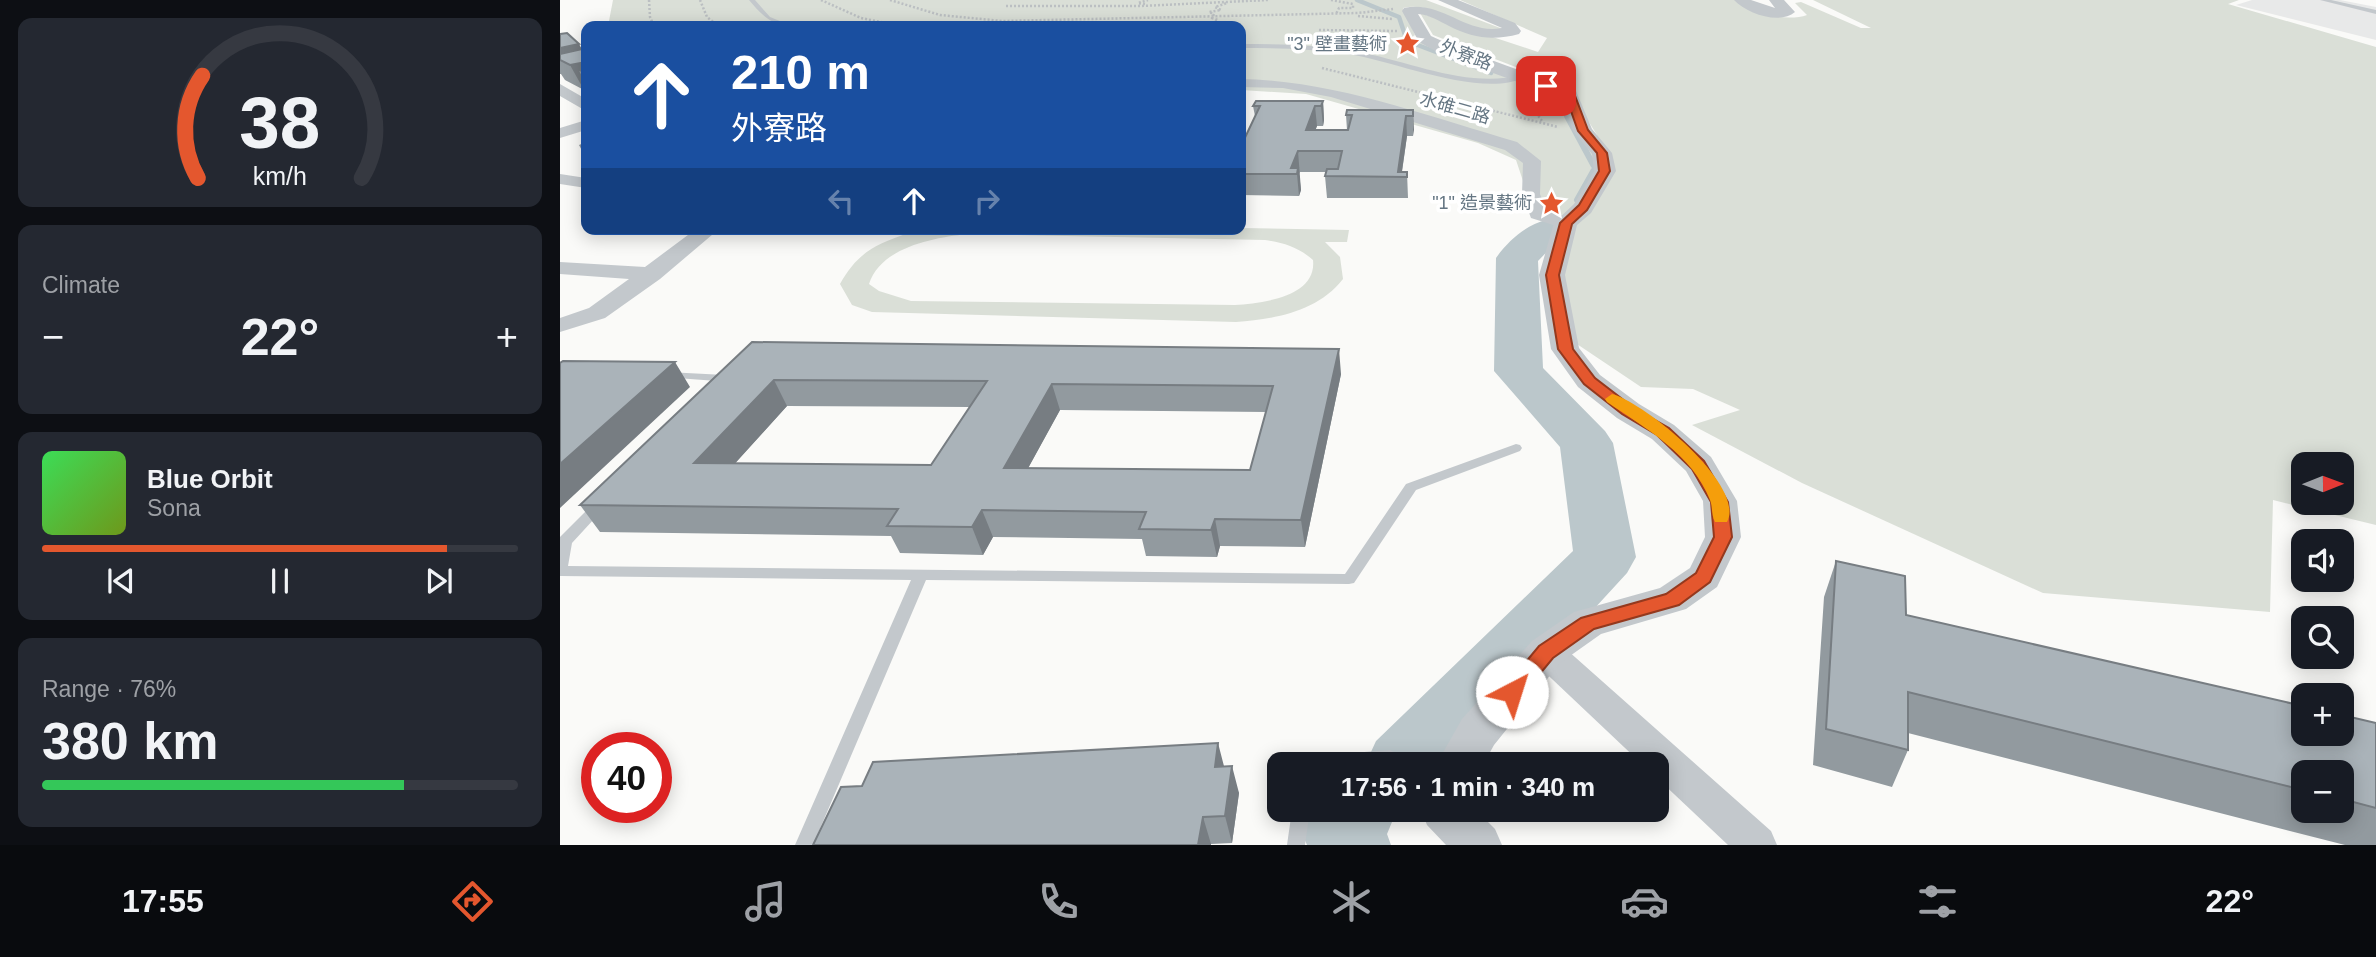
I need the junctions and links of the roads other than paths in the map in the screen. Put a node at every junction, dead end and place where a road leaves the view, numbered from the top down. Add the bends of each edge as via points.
1 (752, 0) edge
2 (1445, 0) edge
3 (1741, 0) edge
4 (1776, 0) edge
5 (2323, 0) edge
6 (2376, 12) edge
7 (776, 21) edge
8 (1246, 46) edge
9 (1522, 77) junction
10 (1246, 83) edge
11 (560, 89) edge
12 (581, 103) edge
13 (581, 127) edge
14 (560, 133) edge
15 (560, 179) edge
16 (581, 182) edge
17 (1566, 223) junction
18 (701, 235) edge
19 (560, 268) edge
20 (652, 274) junction
21 (560, 325) edge
22 (656, 374) edge
23 (707, 397) edge
24 (1516, 448) dead end
25 (612, 493) edge
26 (921, 575) junction
27 (1546, 652) junction
28 (1466, 752) edge
29 (1299, 822) edge
30 (1456, 822) edge
31 (804, 845) edge
32 (1296, 845) edge
33 (1478, 845) edge
34 (1757, 845) edge

1 - 7 lane
2 - 9 street, 外寮路 via 1513,31 1476,33 1433,9 1409,10 1425,39
3 - 4 street via 1755,9 1788,12
5 - 6 lane
8 - 9 lane via 1332,50 1473,79 1503,82
9 - 17 street, 外寮路 via 1570,95 1583,131 1602,153 1605,171 1594,193
10 - 17 street, 水碓二路 via 1333,93 1511,146 1532,161 1531,194 1538,214
11 - 12 street
13 - 14 street
15 - 16 street
17 - 27 street via 1552,275 1565,349 1589,381 1663,432 1699,465 1720,502 1723,537 1704,578 1672,599 1588,623
18 - 20 street
19 - 20 street
20 - 21 street via 597,313
22 - 23 lane via 726,378
24 - 26 lane via 1411,487 1349,579
25 - 26 lane via 565,541 560,571
26 - 31 lane
27 - 28 street
27 - 34 street
29 - 32 lane
30 - 33 street

